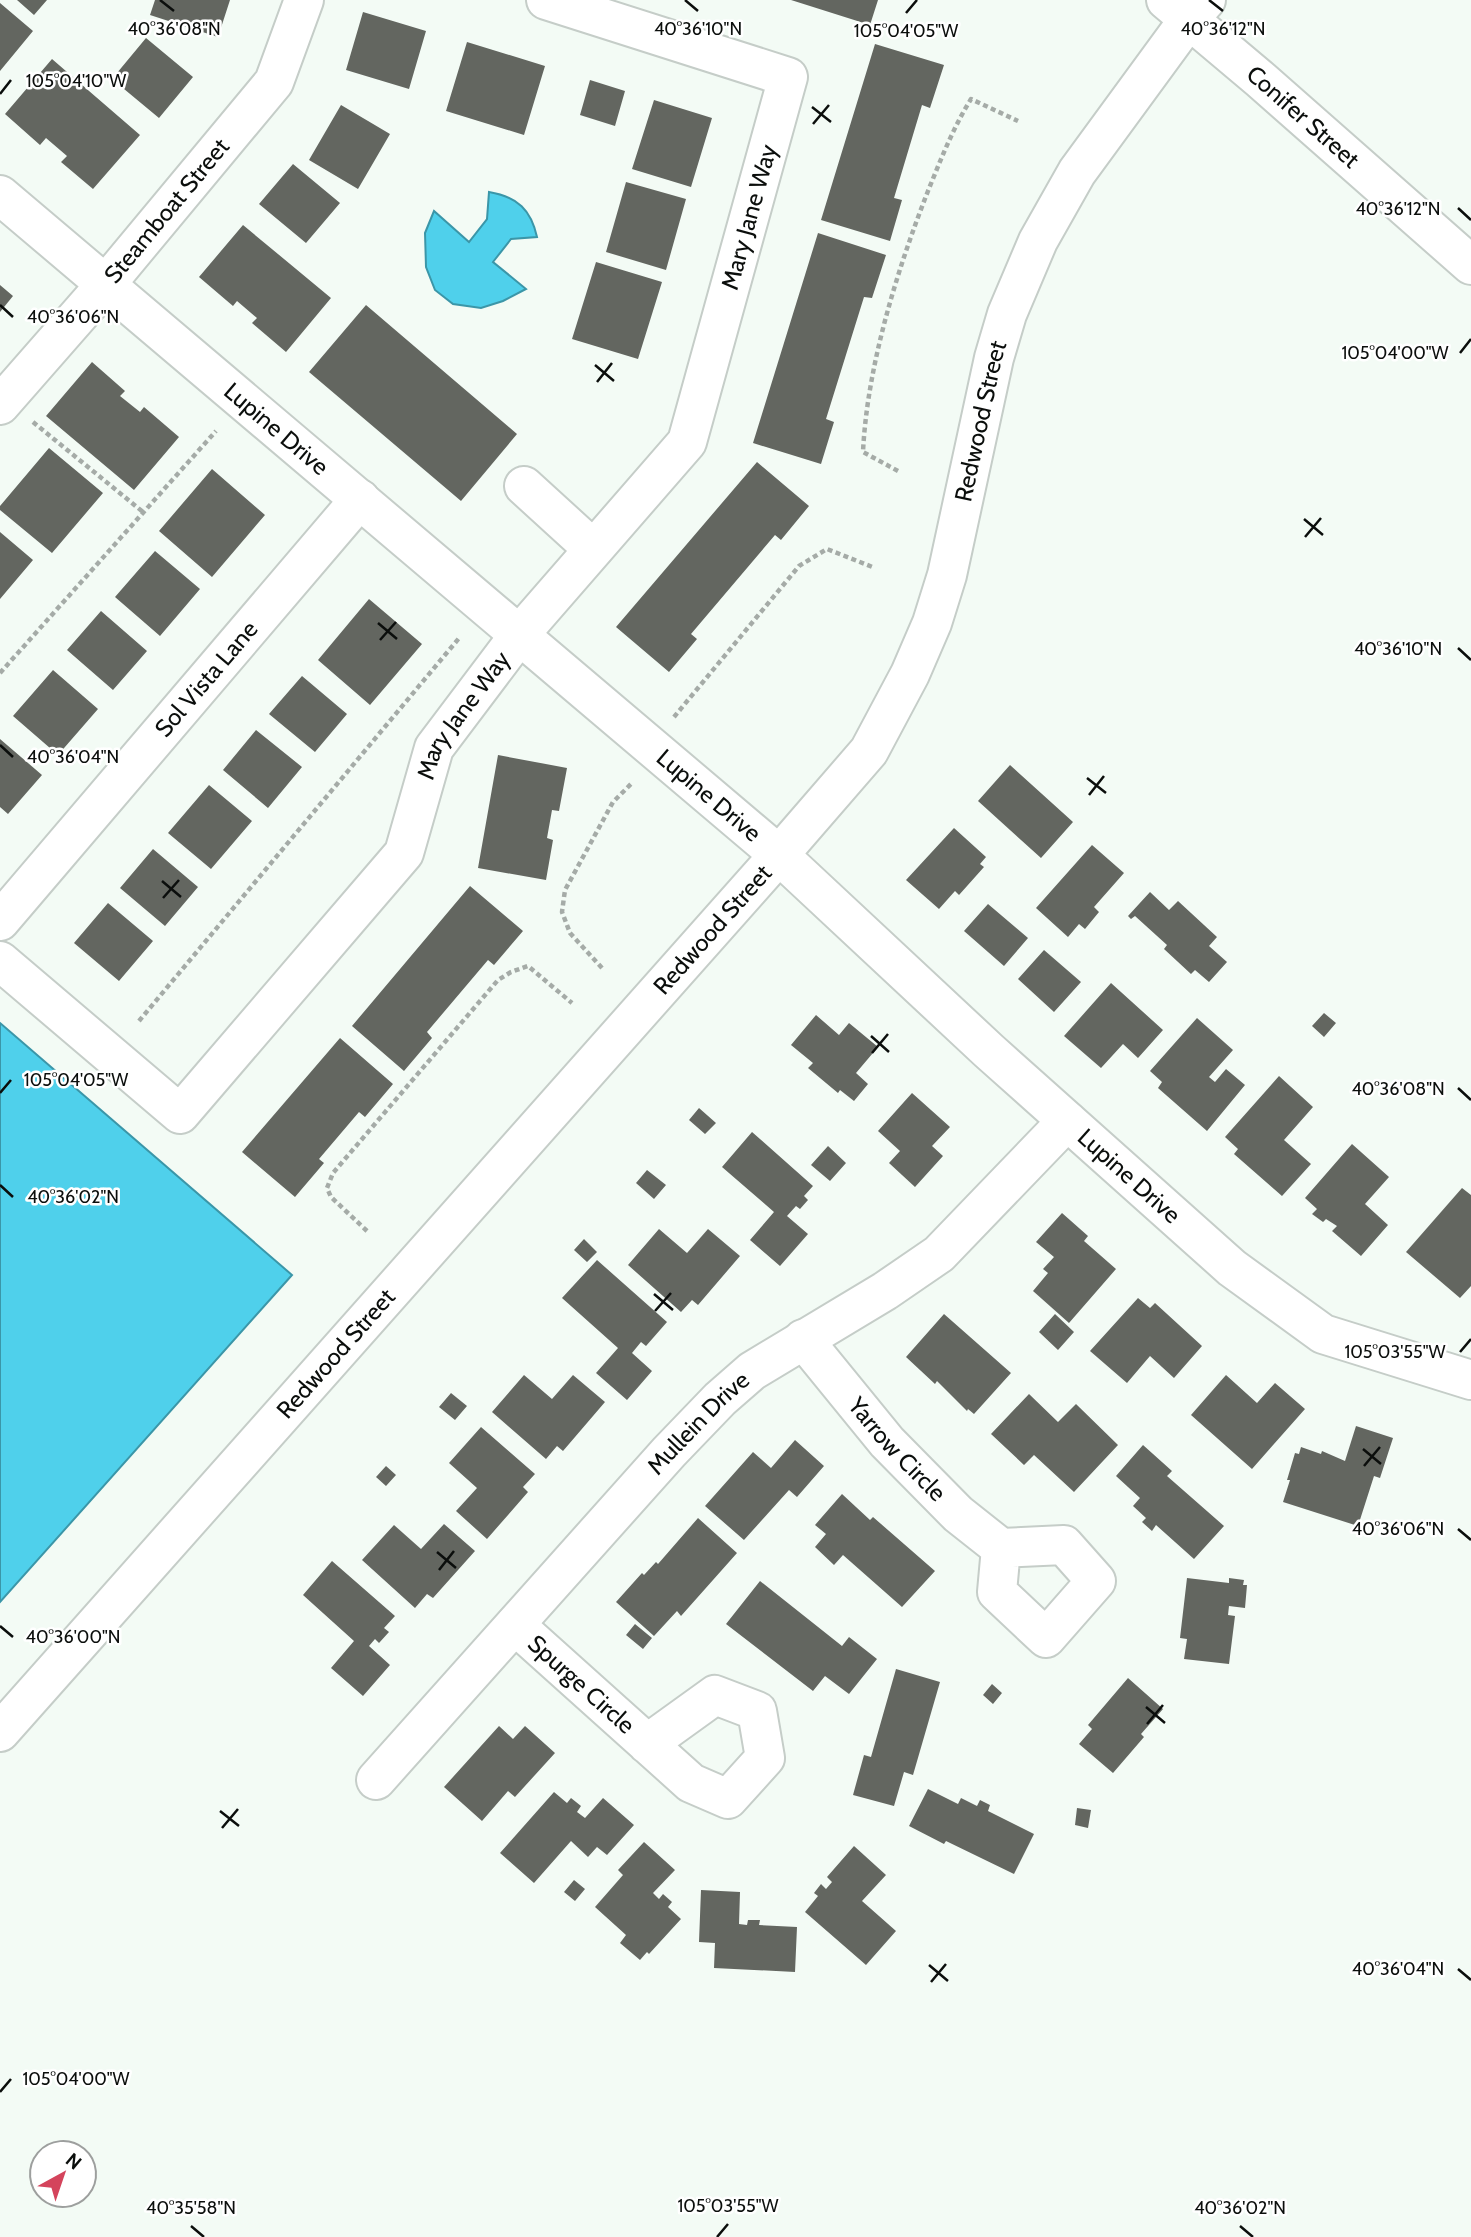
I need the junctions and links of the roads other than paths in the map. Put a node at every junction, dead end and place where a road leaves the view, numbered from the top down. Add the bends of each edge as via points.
1 (304, 0) edge
2 (546, 0) edge
3 (1187, 6) edge
4 (0, 195) edge
5 (1471, 265) edge
6 (106, 284) junction
7 (13, 411) edge
8 (524, 486) dead end
9 (360, 499) junction
10 (593, 549) junction
11 (520, 634) junction
12 (779, 855) junction
13 (0, 921) edge
14 (0, 961) edge
15 (1067, 1121) junction
16 (803, 1339) junction
17 (1471, 1380) edge
18 (1001, 1548) dead end
19 (515, 1625) junction
20 (0, 1732) edge
21 (647, 1744) dead end
22 (376, 1780) dead end

1 - 6 street, Steamboat Street via 274,82
2 - 10 street, Mary Jane Way via 788,77 687,442
3 - 5 street, Conifer Street
3 - 12 street, Redwood Street via 1077,172 1007,314 947,575 911,674 869,751
4 - 6 street, Lupine Drive
6 - 7 street, Steamboat Street
6 - 9 street, Lupine Drive
8 - 10 street
9 - 11 street, Lupine Drive
9 - 13 street, Sol Vista Lane
10 - 11 street, Mary Jane Way
11 - 12 street, Lupine Drive
11 - 14 street, Mary Jane Way via 434,748 404,853 180,1114
12 - 15 street, Lupine Drive
12 - 20 street, Redwood Street
15 - 16 street, Mullein Drive via 939,1254
15 - 17 street, Lupine Drive via 1232,1268 1323,1334
16 - 18 street, Yarrow Circle via 887,1442 958,1514
16 - 19 street, Mullein Drive via 751,1371 720,1399
19 - 21 street, Spurge Circle
19 - 22 street, Mullein Drive

